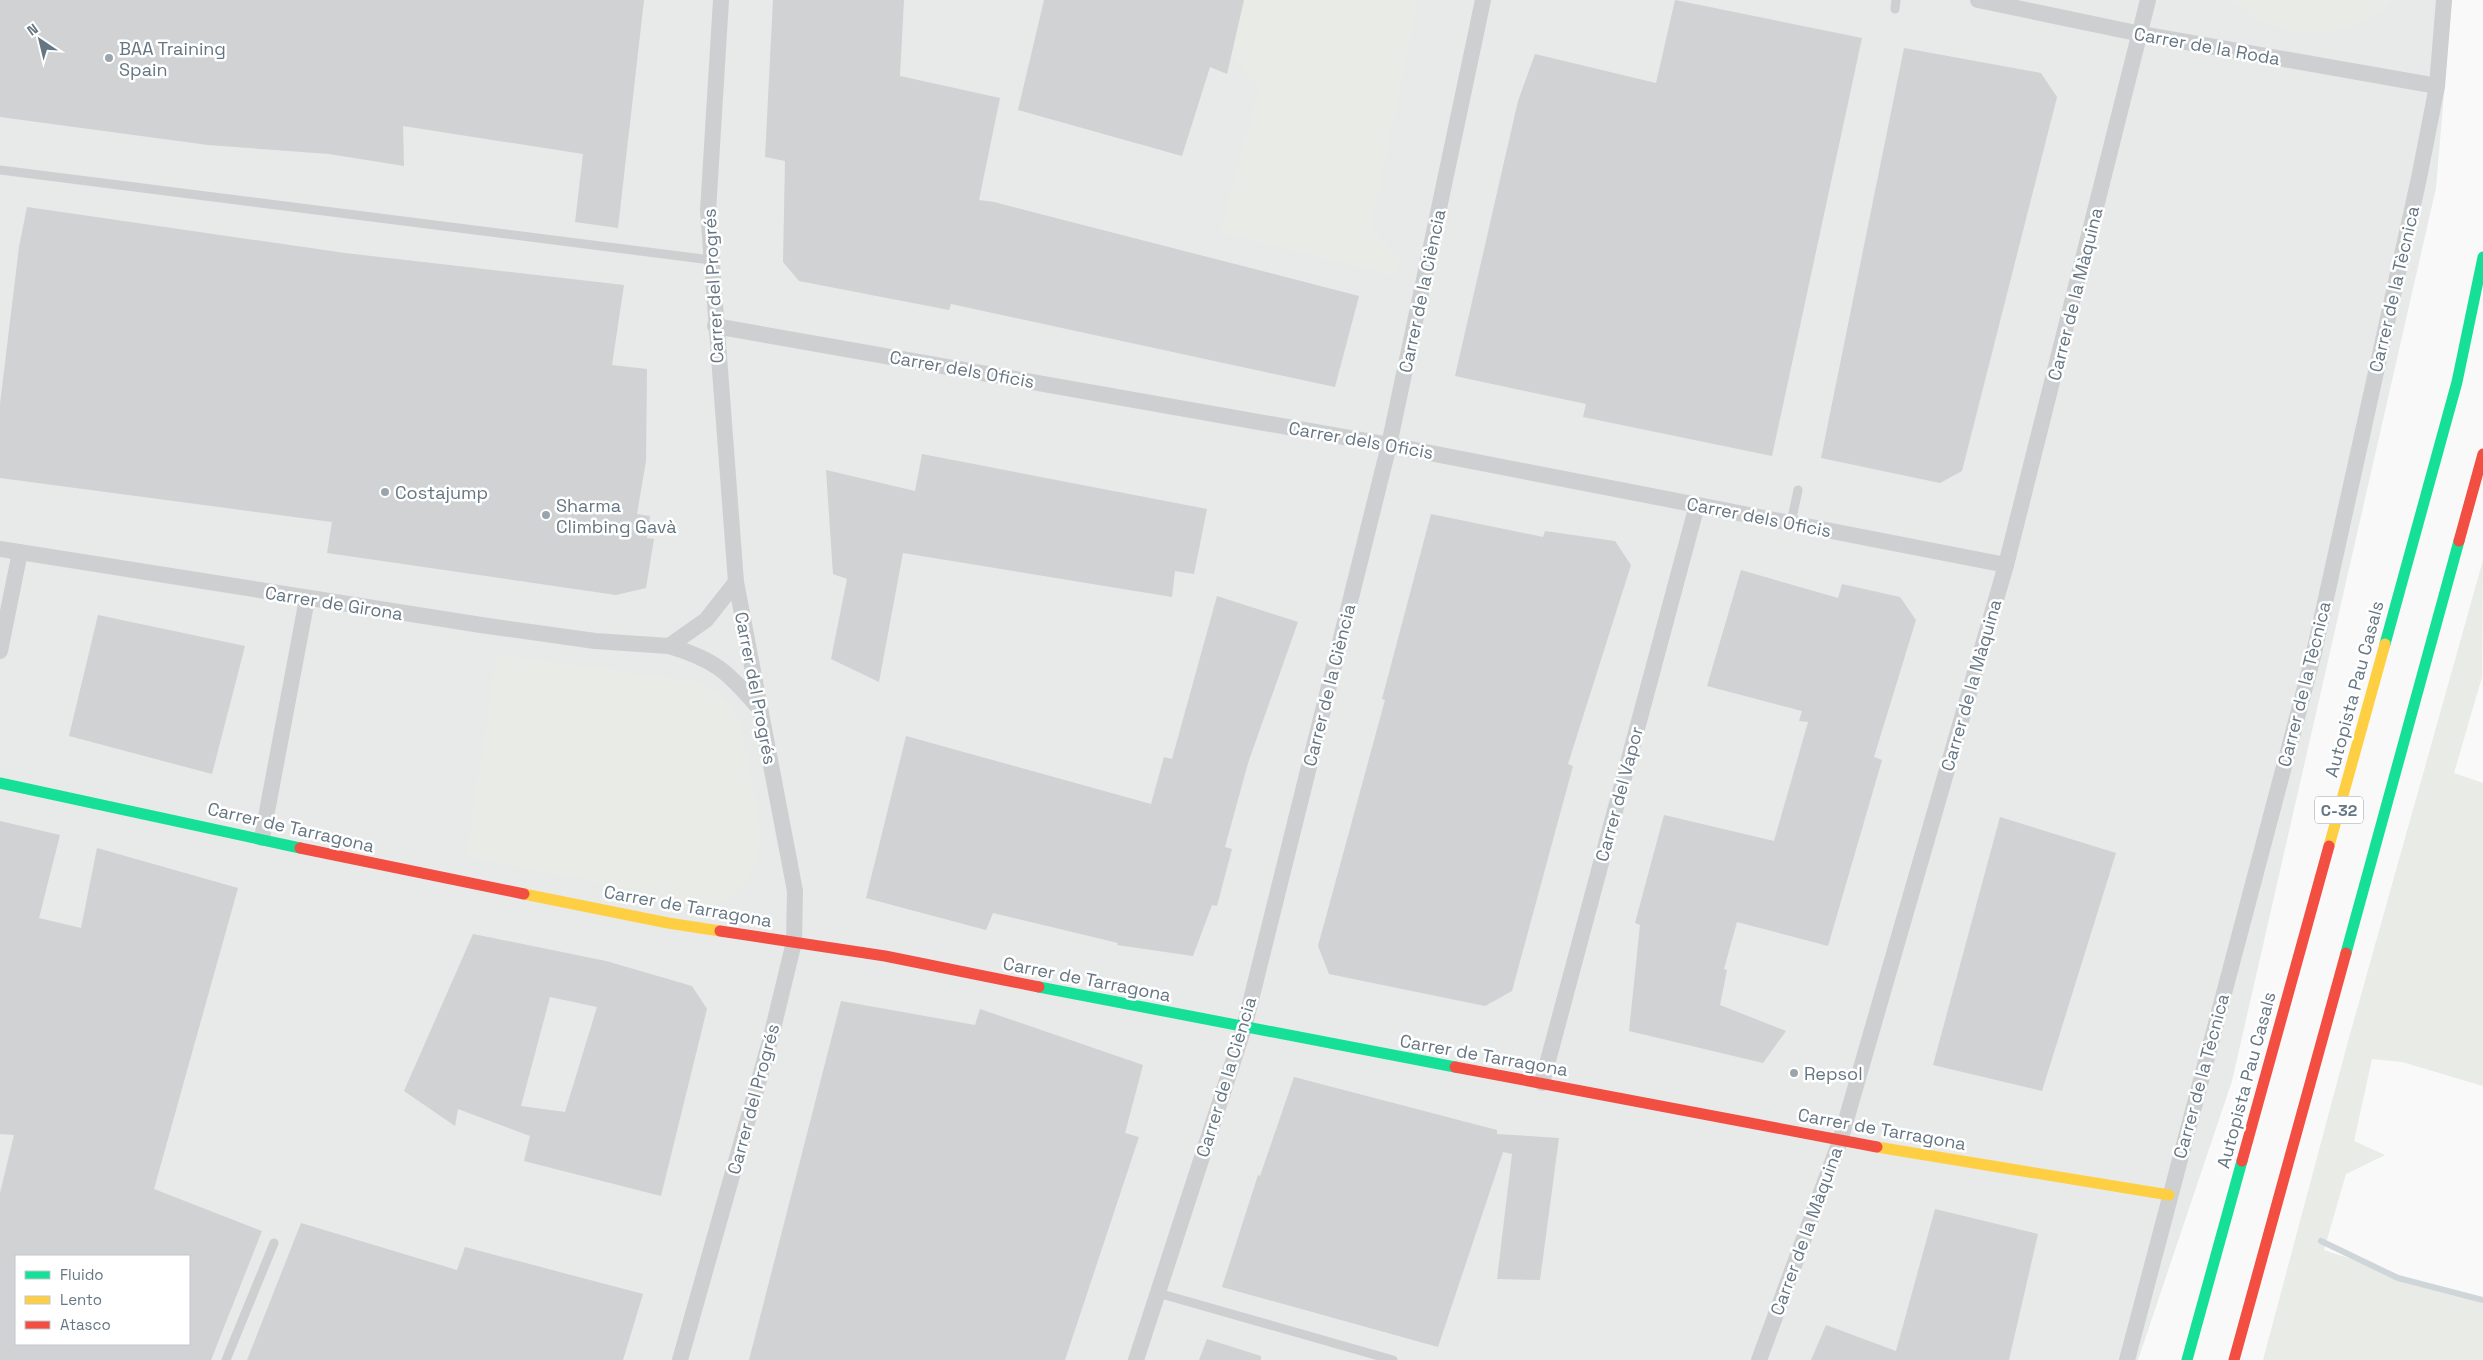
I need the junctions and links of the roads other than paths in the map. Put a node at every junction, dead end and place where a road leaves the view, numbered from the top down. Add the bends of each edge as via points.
1 (721, 0) edge
2 (1484, 0) edge
3 (1978, 0) edge
4 (2148, 0) edge
5 (2444, 0) edge
6 (2141, 34) junction
7 (2437, 86) junction
8 (0, 170) edge
9 (2483, 257) edge
10 (711, 260) junction
11 (715, 326) junction
12 (1389, 444) junction
13 (2483, 454) edge
14 (1798, 490) dead end
15 (1697, 505) junction
16 (1791, 524) junction
17 (0, 549) edge
18 (20, 552) junction
19 (2006, 565) junction
20 (736, 582) junction
21 (308, 598) junction
22 (669, 646) junction
23 (0, 651) edge
24 (760, 708) junction
25 (0, 783) edge
26 (262, 838) junction
27 (794, 942) junction
28 (1244, 1028) junction
29 (1542, 1083) junction
30 (1840, 1141) junction
31 (2169, 1195) junction
32 (274, 1244) dead end
33 (1158, 1293) junction
34 (226, 1360) edge
35 (680, 1360) edge
36 (1136, 1360) edge
37 (1394, 1360) edge
38 (1759, 1360) edge
39 (2127, 1360) edge
40 (2187, 1360) edge
41 (2234, 1360) edge

1 - 10 street, Carrer del Progrés via 708,211
2 - 12 street, Carrer de la Ciència
3 - 6 street, Carrer de la Roda
4 - 6 street, Carrer de la Màquina
5 - 7 street, Carrer de la Tècnica
6 - 7 street, Carrer de la Roda
6 - 19 street, Carrer de la Màquina
7 - 31 street, Carrer de la Tècnica via 2313,656
8 - 10 lane
9 - 40 main road, Autopista Pau Casals / C-32 via 2457,382
10 - 11 street, Carrer del Progrés
11 - 12 street, Carrer dels Oficis
11 - 20 street, Carrer del Progrés
12 - 15 street, Carrer dels Oficis
12 - 28 street, Carrer de la Ciència
13 - 41 main road, C-32
14 - 16 lane
15 - 16 street, Carrer dels Oficis
15 - 29 street, Carrer del Vapor
16 - 19 street, Carrer dels Oficis
17 - 18 street, Carrer de Girona
18 - 21 street, Carrer de Girona
18 - 23 street
19 - 30 street, Carrer de la Màquina
20 - 22 street via 706,620
20 - 24 street, Carrer del Progrés
21 - 22 street, Carrer de Girona via 586,640
21 - 26 street
22 - 24 street, Carrer de Girona via 706,658 724,670
24 - 27 street, Carrer del Progrés via 795,891
25 - 26 main road, Carrer de Tarragona
26 - 27 main road, Carrer de Tarragona via 330,855 668,923
27 - 28 main road, Carrer de Tarragona via 885,956
27 - 35 street, Carrer del Progrés via 770,1041
28 - 29 main road, Carrer de Tarragona
28 - 33 street, Carrer de la Ciència
29 - 30 main road, Carrer de Tarragona
30 - 31 main road, Carrer de Tarragona
30 - 38 street, Carrer de la Màquina
31 - 39 street, Carrer de la Tècnica
32 - 34 lane
33 - 36 street, Carrer de la Ciència
33 - 37 lane

